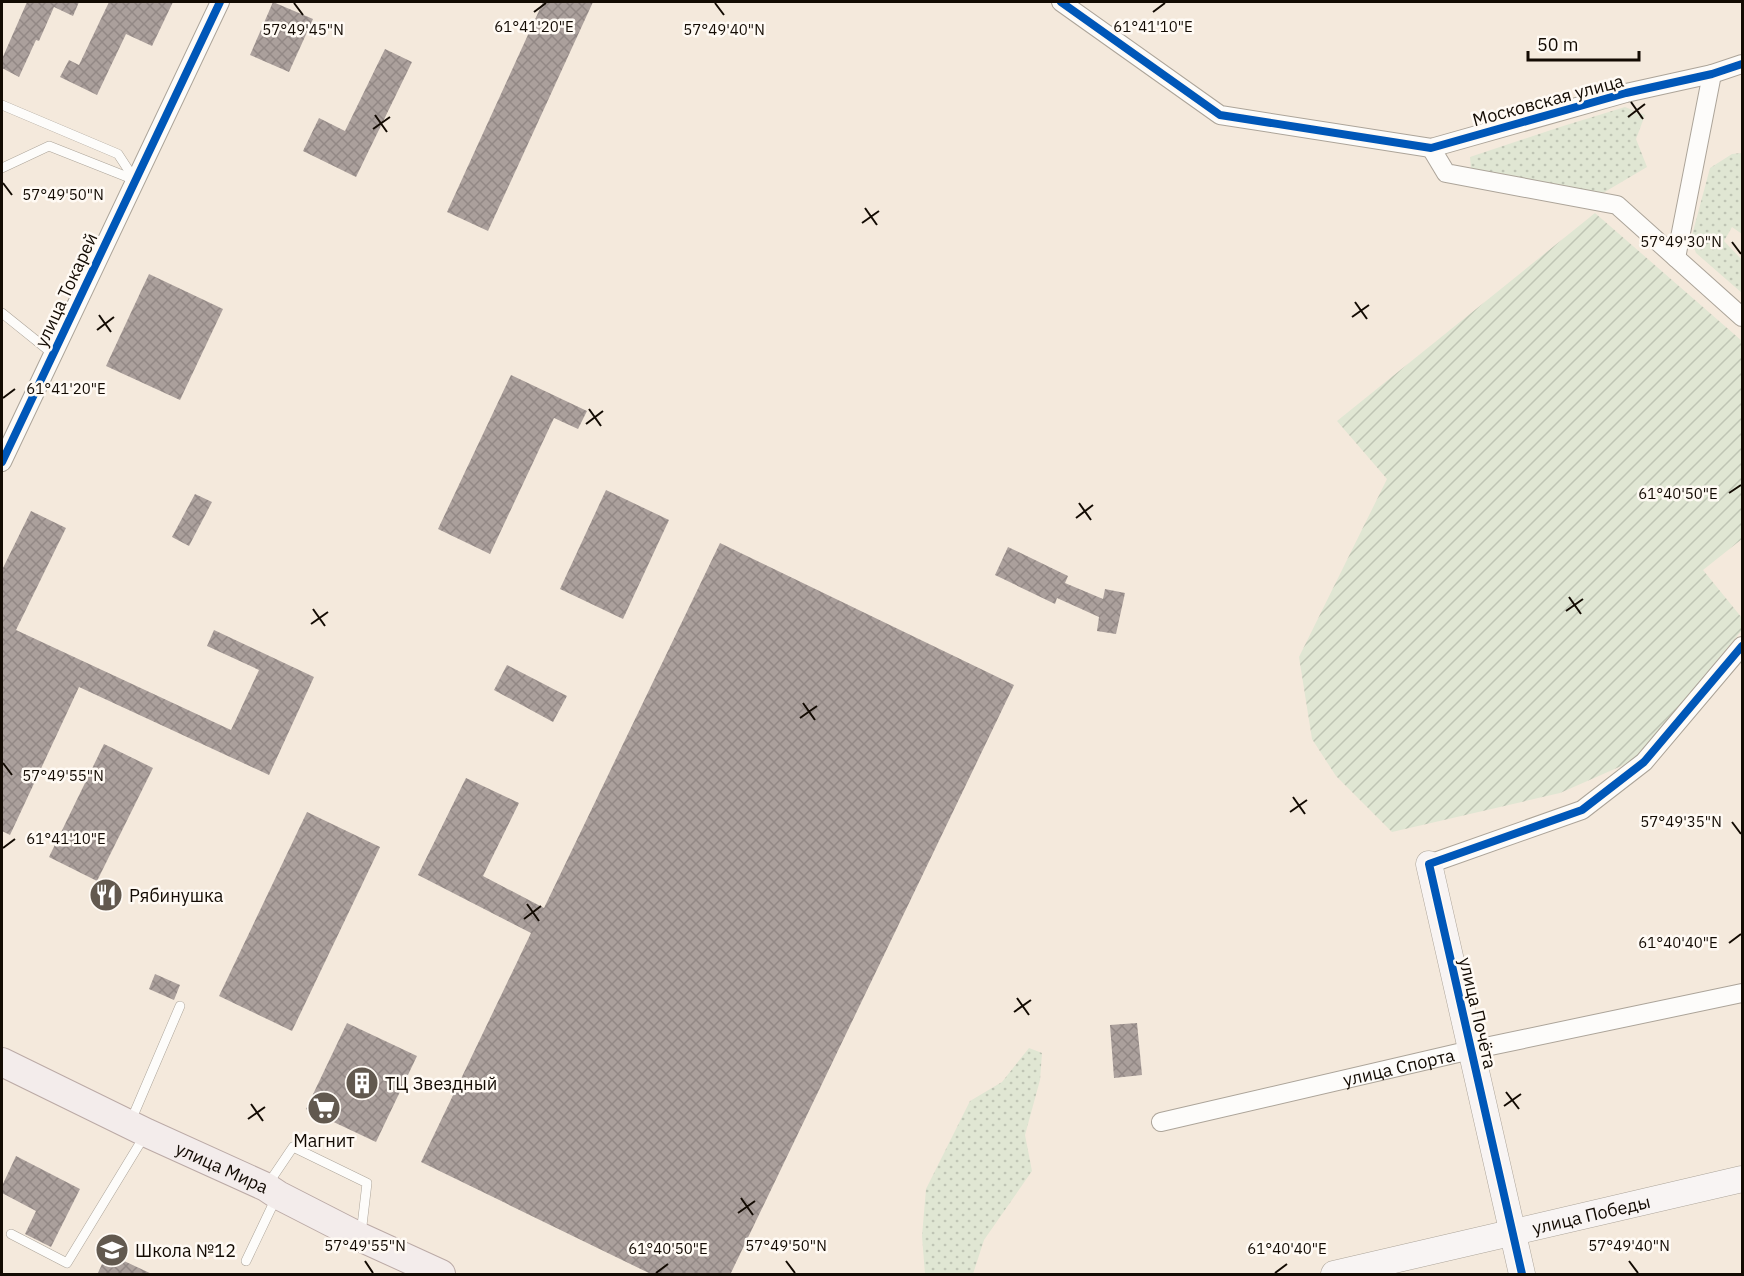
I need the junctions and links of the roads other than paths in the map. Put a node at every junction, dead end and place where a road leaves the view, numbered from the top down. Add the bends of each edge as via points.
1 (220, 2) edge
2 (1061, 2) edge
3 (1743, 64) edge
4 (1712, 74) junction
5 (2, 105) edge
6 (1431, 148) junction
7 (2, 168) edge
8 (135, 180) junction
9 (1676, 258) junction
10 (2, 313) edge
11 (1743, 317) edge
12 (53, 354) junction
13 (2, 462) edge
14 (1743, 646) edge
15 (1429, 864) joint
16 (1743, 993) edge
17 (180, 1006) dead end
18 (1471, 1050) junction
19 (2, 1062) edge
20 (1161, 1122) dead end
21 (138, 1129) junction
22 (1743, 1179) edge
23 (272, 1191) junction
24 (1513, 1233) junction
25 (11, 1234) dead end
26 (360, 1237) junction
27 (246, 1261) dead end
28 (441, 1275) edge
29 (1334, 1275) edge
30 (1522, 1275) edge

1 - 8 street, улица Токарей
2 - 6 street via 1220,115
3 - 4 street, Московская улица
4 - 6 street, Московская улица via 1626,93
4 - 9 street
5 - 8 lane via 118,154
6 - 9 street via 1446,173 1617,205
7 - 8 lane via 49,146
8 - 12 street, улица Токарей
9 - 11 street
10 - 12 lane
12 - 13 street, улица Токарей
14 - 15 street via 1644,762 1582,810
15 - 18 street, улица Почёта
16 - 18 street, улица Спорта
17 - 21 lane
18 - 20 street, улица Спорта
18 - 24 street, улица Почёта
19 - 21 main road, улица Мира
21 - 23 main road, улица Мира
21 - 25 lane via 67,1263
22 - 24 street, улица Победы
23 - 26 main road, улица Мира
23 - 26 lane via 293,1147 367,1183
23 - 27 lane
24 - 29 street, улица Победы
24 - 30 street, улица Почёта
26 - 28 main road, улица Мира

